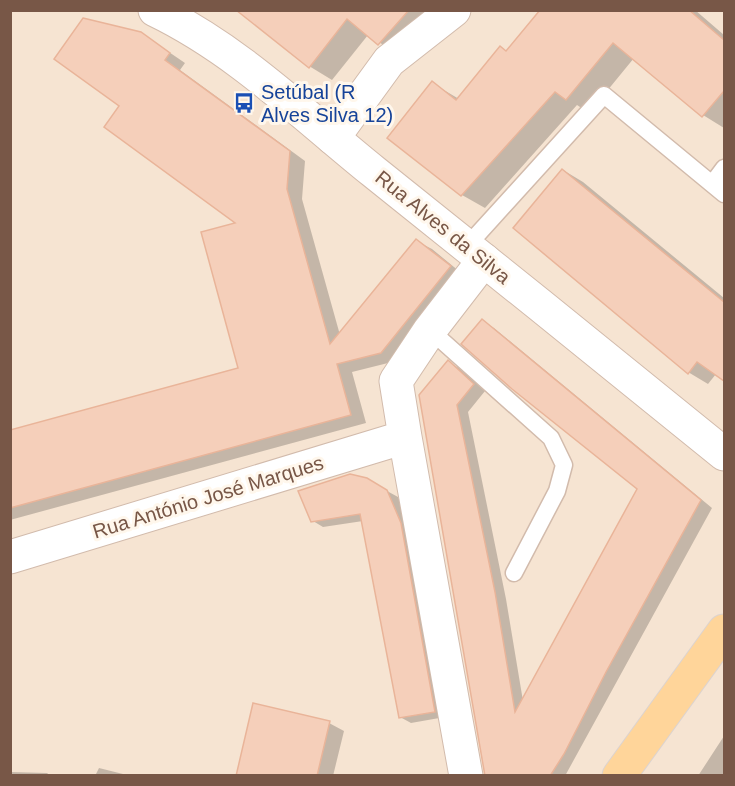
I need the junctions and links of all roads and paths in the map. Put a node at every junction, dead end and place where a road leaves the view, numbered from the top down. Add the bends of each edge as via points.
1 (454, 10) edge
2 (167, 13) edge
3 (333, 138) junction
4 (724, 168) edge
5 (718, 189) edge
6 (475, 253) junction
7 (430, 330) junction
8 (405, 437) junction
9 (724, 453) edge
10 (10, 557) edge
11 (514, 573) dead end
12 (724, 632) edge
13 (466, 776) edge
14 (620, 776) edge

1 - 3 street via 389,62
2 - 3 street, Rua Alves da Silva via 223,48
3 - 6 street, Rua Alves da Silva
4 - 5 lane
5 - 6 lane via 604,95
6 - 7 street
6 - 9 street, Rua Alves da Silva
7 - 8 street via 396,381
7 - 11 lane via 551,438 564,465 557,491
8 - 10 street, Rua António José Marques
8 - 13 street
12 - 14 main road

